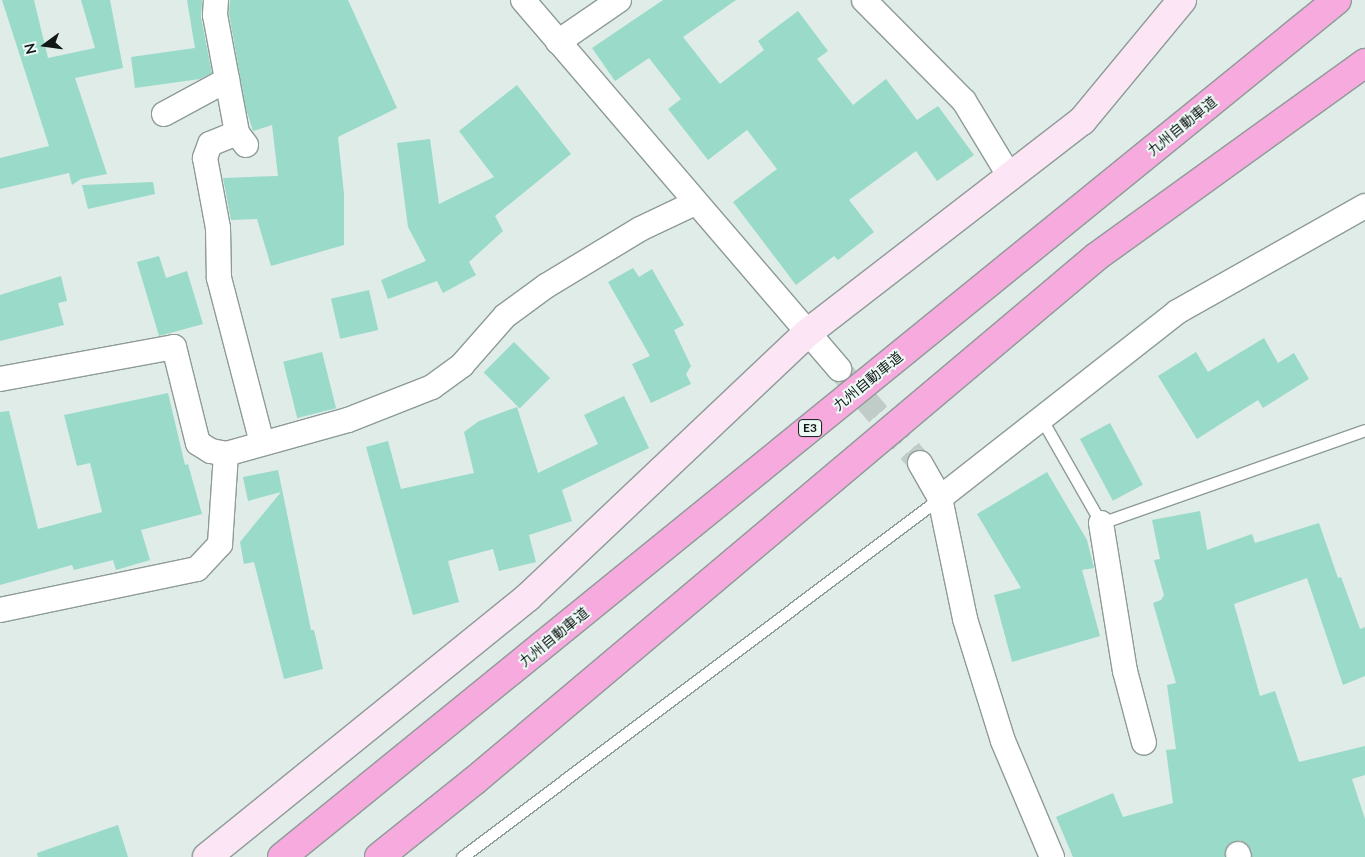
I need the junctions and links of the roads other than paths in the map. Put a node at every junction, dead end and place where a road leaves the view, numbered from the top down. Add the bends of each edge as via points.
1 (216, 0) edge
2 (523, 0) edge
3 (619, 0) edge
4 (864, 0) edge
5 (1182, 0) edge
6 (1337, 0) edge
7 (558, 42) junction
8 (1365, 63) edge
9 (227, 80) junction
10 (164, 114) dead end
11 (1010, 177) junction
12 (695, 202) junction
13 (1365, 206) edge
14 (806, 334) junction
15 (839, 369) tunnel mouth
16 (0, 379) edge
17 (1042, 418) junction
18 (1365, 430) edge
19 (262, 443) junction
20 (226, 454) junction
21 (920, 463) tunnel mouth
22 (940, 498) junction
23 (1100, 523) junction
24 (0, 610) edge
25 (1144, 743) dead end
26 (207, 857) edge
27 (282, 857) edge
28 (379, 857) edge
29 (462, 857) edge
30 (1052, 857) edge

1 - 9 street via 215,16
2 - 7 street
3 - 7 street
4 - 11 street via 964,101
5 - 11 street via 1082,122
6 - 27 highway, 九州自動車道 / E3
7 - 12 street
8 - 28 highway via 1096,257 481,775
9 - 10 street
9 - 19 street via 242,139 210,144 205,158 218,228 219,278
11 - 14 street
12 - 14 street
12 - 19 street via 640,230 546,286 505,316 458,369 432,387 348,420
13 - 17 street via 1177,312
14 - 15 street
14 - 26 street via 528,596
16 - 20 street via 174,347 198,443 211,451
17 - 22 street
17 - 23 lane
18 - 23 lane
19 - 20 street
20 - 24 street via 220,544 197,569
21 - 22 street
22 - 29 lane
22 - 30 street via 965,619 1003,742
23 - 25 street via 1125,671

